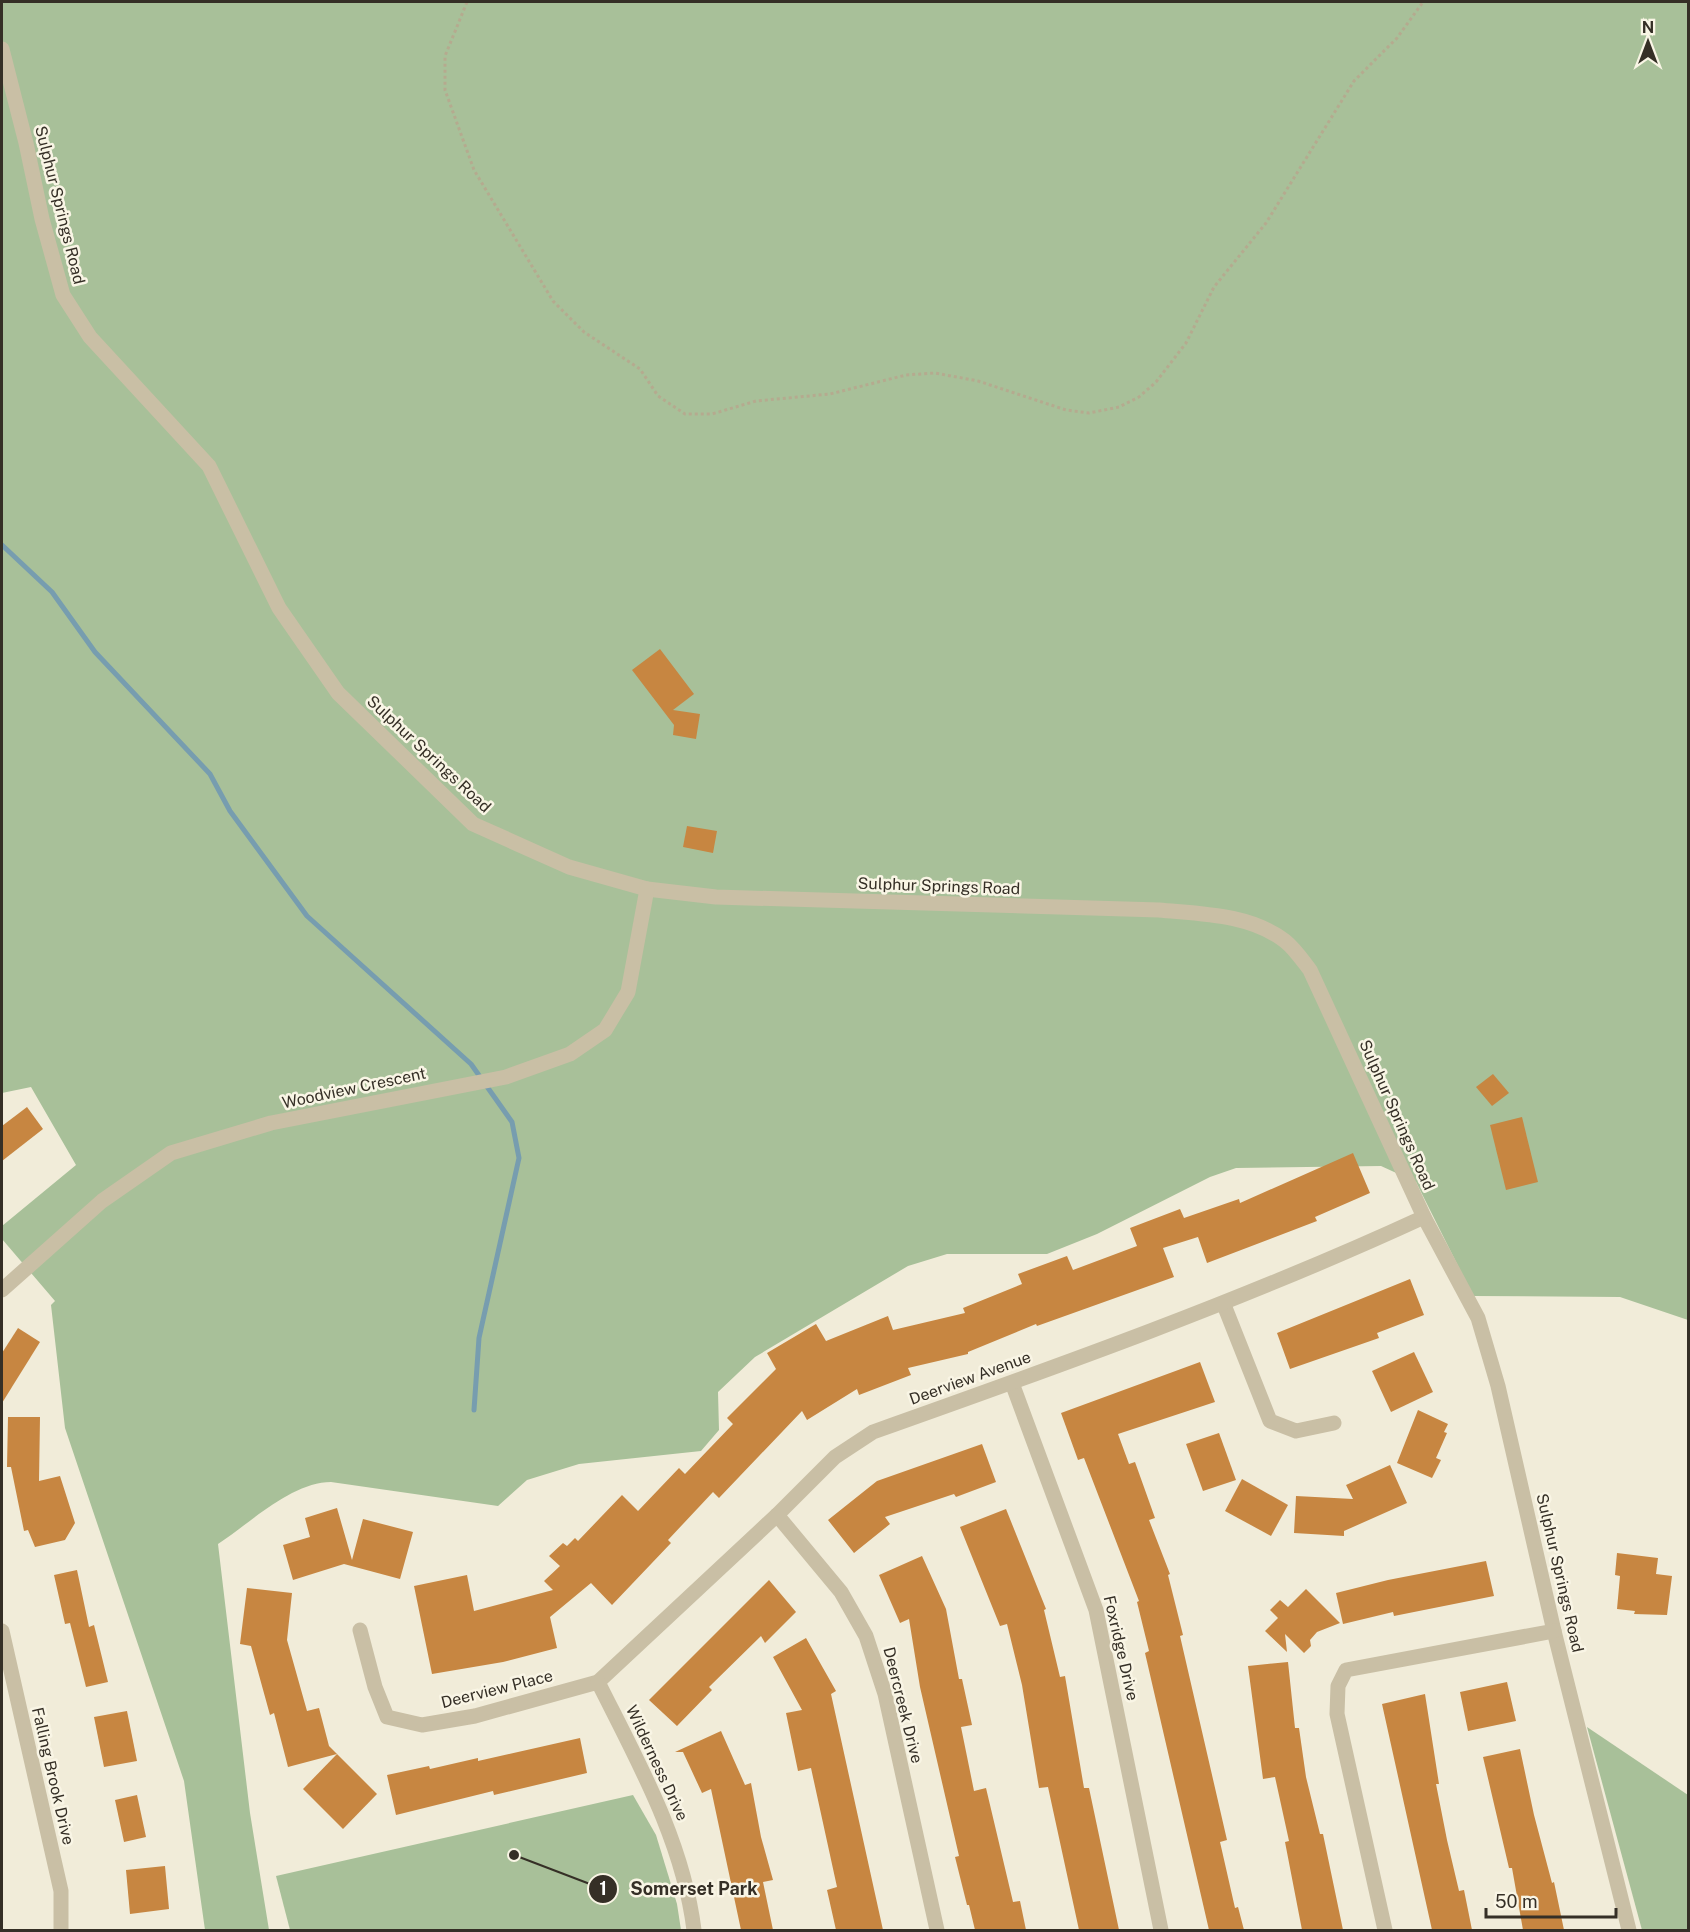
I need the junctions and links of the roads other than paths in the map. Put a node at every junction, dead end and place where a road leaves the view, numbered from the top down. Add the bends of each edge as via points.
1 (2, 49) edge
2 (647, 889) junction
3 (1424, 1217) junction
4 (2, 1290) edge
5 (1224, 1305) junction
6 (1012, 1383) junction
7 (1334, 1423) dead end
8 (777, 1515) junction
9 (360, 1630) dead end
10 (2, 1631) edge
11 (1554, 1631) junction
12 (598, 1682) junction
13 (62, 1930) edge
14 (694, 1930) edge
15 (936, 1930) edge
16 (1161, 1930) edge
17 (1385, 1930) edge
18 (1629, 1930) edge

1 - 2 street, Sulphur Springs Road via 63,295 90,337 209,466 279,608 338,693 473,824 569,867
2 - 3 street, Sulphur Springs Road via 716,897 1159,910 1218,915 1249,923 1286,941 1310,970
2 - 4 street, Woodview Crescent via 628,992 605,1030 570,1054 506,1077 271,1123 171,1153 102,1201
3 - 5 street, Deerview Avenue
3 - 11 street, Sulphur Springs Road via 1478,1318 1498,1386
5 - 6 street, Deerview Avenue
5 - 7 street via 1270,1421 1296,1431
6 - 8 street, Deerview Avenue via 873,1432 835,1457
6 - 16 street, Foxridge Drive via 1096,1610
8 - 12 street, Deerview Avenue
8 - 15 street, Deercreek Drive via 841,1592 867,1636 885,1694
9 - 12 street, Deerview Place via 387,1717 399,1720 422,1725 475,1716
10 - 13 street, Falling Brook Drive via 60,1891
11 - 17 street via 1346,1670 1338,1686 1337,1714
11 - 18 street, Sulphur Springs Road
12 - 14 street, Wilderness Drive via 662,1810 690,1896

